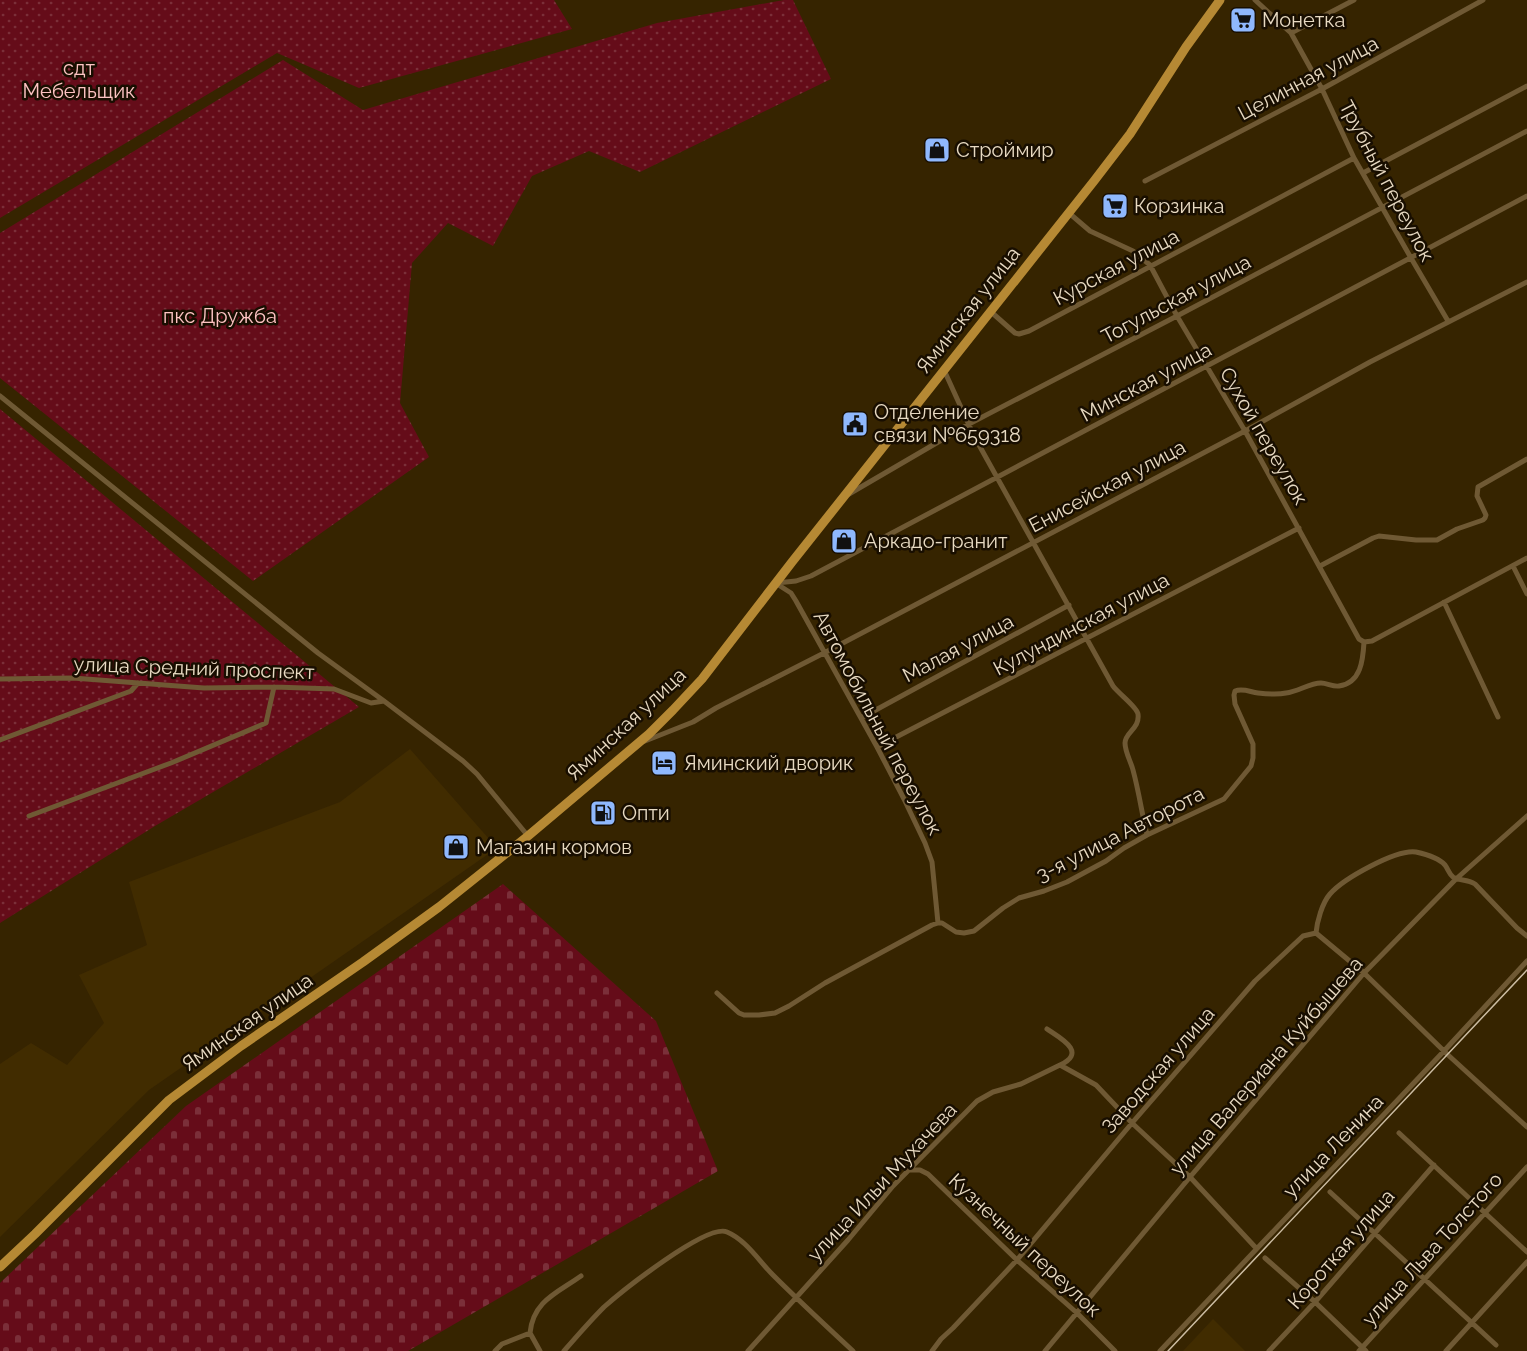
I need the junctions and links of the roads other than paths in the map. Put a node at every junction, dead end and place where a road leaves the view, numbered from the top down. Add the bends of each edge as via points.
1 (1220, 0) edge
2 (1255, 0) edge
3 (1354, 0) edge
4 (1483, 0) edge
5 (1291, 33) junction
6 (1527, 86) edge
7 (1322, 89) junction
8 (1527, 130) edge
9 (1354, 158) junction
10 (1363, 173) junction
11 (1145, 181) dead end
12 (1527, 196) edge
13 (1382, 208) junction
14 (1069, 213) junction
15 (1411, 258) junction
16 (1150, 265) junction
17 (1527, 282) edge
18 (990, 311) junction
19 (1177, 316) junction
20 (1448, 321) junction
21 (1207, 367) junction
22 (944, 370) junction
23 (0, 396) edge
24 (969, 424) junction
25 (1245, 431) junction
26 (1527, 459) edge
27 (998, 478) junction
28 (842, 498) junction
29 (1299, 528) junction
30 (1034, 542) junction
31 (1527, 558) edge
32 (1320, 566) junction
33 (1513, 566) junction
34 (776, 583) junction
35 (1527, 594) edge
36 (1444, 602) junction
37 (1069, 605) junction
38 (1087, 638) junction
39 (1365, 642) junction
40 (824, 653) junction
41 (0, 680) edge
42 (138, 683) junction
43 (274, 687) junction
44 (384, 701) junction
45 (1498, 717) dead end
46 (861, 718) junction
47 (0, 740) edge
48 (636, 745) junction
49 (877, 747) junction
50 (29, 816) dead end
51 (1527, 816) edge
52 (1147, 835) junction
53 (528, 836) junction
54 (1456, 879) junction
55 (938, 922) junction
56 (1316, 933) junction
57 (1527, 936) edge
58 (1527, 961) edge
59 (1364, 974) junction
60 (717, 993) dead end
61 (1047, 1029) dead end
62 (1444, 1051) junction
63 (1060, 1065) junction
64 (1132, 1123) junction
65 (1527, 1127) edge
66 (1399, 1133) dead end
67 (1434, 1165) junction
68 (1527, 1167) edge
69 (910, 1170) junction
70 (1190, 1177) junction
71 (1330, 1192) dead end
72 (1484, 1213) junction
73 (1376, 1233) junction
74 (1256, 1248) junction
75 (1527, 1252) edge
76 (1265, 1258) dead end
77 (1017, 1260) junction
78 (1527, 1262) edge
79 (0, 1267) edge
80 (581, 1276) dead end
81 (1424, 1279) junction
82 (796, 1297) junction
83 (1315, 1302) junction
84 (1077, 1313) junction
85 (1471, 1323) junction
86 (530, 1333) junction
87 (1496, 1345) dead end
88 (1362, 1350) edge
89 (495, 1351) edge
90 (540, 1351) edge
91 (564, 1351) edge
92 (748, 1351) edge
93 (853, 1351) edge
94 (932, 1351) edge
95 (1045, 1351) edge
96 (1116, 1351) edge
97 (1160, 1351) edge
98 (1269, 1351) edge
99 (1446, 1351) edge

1 - 14 main road, Яминская улица via 1130,134
2 - 5 street, Трубный переулок
3 - 5 street
4 - 7 street, Целинная улица
5 - 7 street, Трубный переулок
6 - 10 street
7 - 9 street, Трубный переулок
7 - 11 street, Целинная улица
8 - 13 street, Тогульская улица
9 - 10 street, Трубный переулок
9 - 16 street, Курская улица
10 - 13 street, Трубный переулок
12 - 15 street, Минская улица
13 - 15 street, Трубный переулок
13 - 19 street, Тогульская улица
14 - 16 street, Сухой переулок via 1090,231 1133,251
14 - 18 main road, Яминская улица
15 - 20 street, Трубный переулок
15 - 21 street, Минская улица
16 - 18 street, Курская улица via 1024,333 1015,333
16 - 19 street, Сухой переулок
17 - 20 street, Енисейская улица
18 - 22 main road, Яминская улица
19 - 21 street, Сухой переулок
19 - 24 street, Тогульская улица
20 - 25 street, Енисейская улица
21 - 25 street, Сухой переулок
21 - 27 street, Минская улица
22 - 24 street
22 - 28 main road, Яминская улица
23 - 44 street via 318,653
24 - 27 street
24 - 28 street, Тогульская улица
25 - 29 street, Сухой переулок
25 - 30 street, Енисейская улица
26 - 32 street via 1478,487 1484,519 1437,540 1374,538
27 - 30 street
27 - 34 street, Минская улица via 812,576
28 - 34 main road, Яминская улица
29 - 32 street, Сухой переулок
29 - 38 street, Кулундинская улица
30 - 37 street
30 - 40 street, Енисейская улица
31 - 33 street
32 - 39 street, Сухой переулок via 1359,639
33 - 35 street
33 - 36 street
34 - 40 street, Автомобильный переулок via 793,596
34 - 48 main road, Яминская улица via 702,679
36 - 39 street
36 - 45 street
37 - 38 street
37 - 46 street, Малая улица
38 - 49 street, Кулундинская улица
38 - 52 street via 1113,686 1138,714 1137,724 1125,741
39 - 52 street, 3-я улица Авторота via 1359,672 1344,685 1317,684 1282,694 1236,691 1235,704 1253,744 1251,766 1224,799
40 - 46 street, Автомобильный переулок
40 - 48 street, Енисейская улица via 693,722
41 - 42 street, улица Средний проспект via 73,678
42 - 43 street, улица Средний проспект via 204,688
42 - 47 street via 130,691
43 - 44 street, улица Средний проспект via 334,689 371,703
43 - 50 street via 266,723
44 - 53 street via 477,774
46 - 49 street, Автомобильный переулок
48 - 53 main road, Яминская улица
49 - 55 street, Автомобильный переулок via 930,855
51 - 54 street, улица Валериана Куйбышева
52 - 55 street, 3-я улица Авторота via 1067,882 1019,898 974,931 952,931
53 - 79 main road, Яминская улица via 439,907 169,1100
54 - 56 street via 1443,863 1427,855 1411,852 1386,858 1328,896
54 - 57 street via 1475,884
54 - 59 street, улица Валериана Куйбышева
55 - 60 street via 775,1012 744,1015
56 - 59 street
56 - 64 street, Заводская улица via 1303,936 1262,974
58 - 62 street, улица Ленина
59 - 62 street
59 - 70 street, улица Валериана Куйбышева
61 - 63 street via 1071,1047 1071,1058
62 - 65 street
62 - 74 street, улица Ленина
63 - 64 street via 1095,1085
63 - 69 street, улица Ильи Мухачева via 981,1097
64 - 70 street
64 - 77 street, Заводская улица
66 - 67 street
67 - 72 street
67 - 73 street, Короткая улица
68 - 72 street, улица Льва Толстого
69 - 77 street, Кузнечный переулок via 928,1174
69 - 82 street, улица Ильи Мухачева
70 - 74 street
70 - 84 street, улица Валериана Куйбышева
71 - 73 street
72 - 75 street
72 - 81 street, улица Льва Толстого
73 - 81 street
73 - 83 street, Короткая улица
74 - 97 street, улица Ленина
76 - 83 street
77 - 84 street, Кузнечный переулок
77 - 94 street, Заводская улица
78 - 85 street
80 - 86 street via 539,1306
81 - 85 street
81 - 88 street, улица Льва Толстого
82 - 91 street via 739,1239 722,1230 643,1275 603,1308
82 - 92 street, улица Ильи Мухачева
82 - 93 street
83 - 88 street
83 - 98 street, Короткая улица
84 - 95 street, улица Валериана Куйбышева
84 - 96 street, Кузнечный переулок
85 - 87 street
85 - 99 street
86 - 89 street via 502,1344
86 - 90 street

